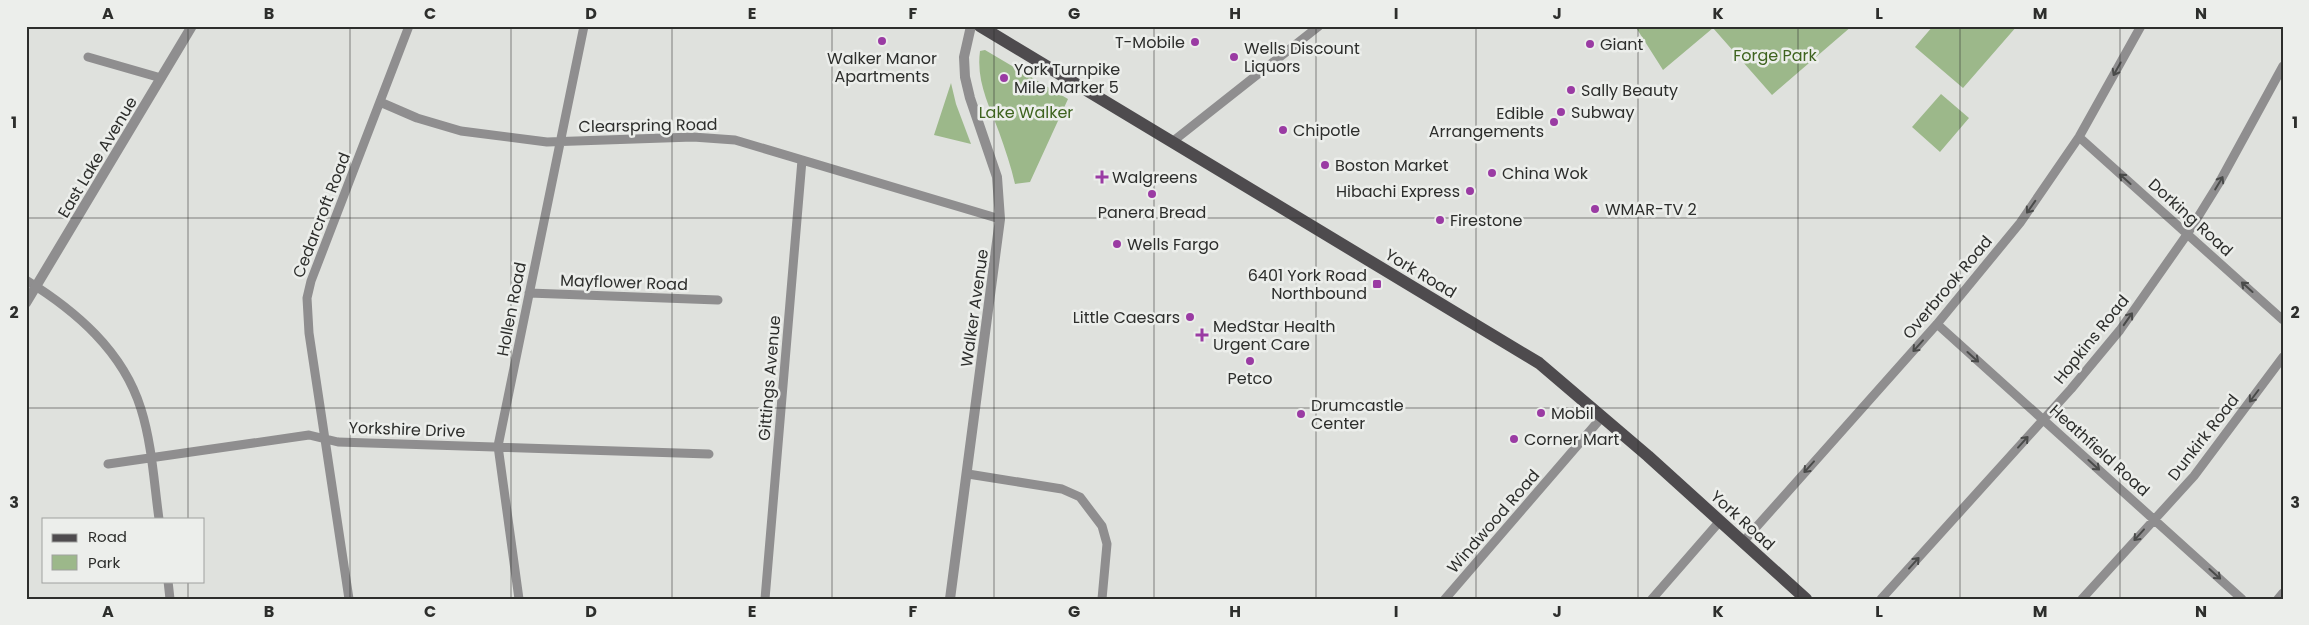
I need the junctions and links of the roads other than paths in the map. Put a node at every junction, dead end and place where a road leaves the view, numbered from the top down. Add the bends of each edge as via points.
1 (192, 26) edge
2 (409, 26) edge
3 (584, 26) edge
4 (971, 26) edge
5 (980, 26) edge
6 (1319, 26) edge
7 (2141, 26) edge
8 (88, 57) dead end
9 (2283, 66) edge
10 (161, 78) junction
11 (380, 102) junction
12 (2079, 137) junction
13 (559, 142) junction
14 (1172, 142) junction
15 (802, 160) junction
16 (1000, 219) junction
17 (2188, 233) junction
18 (26, 280) edge
19 (36, 286) junction
20 (529, 293) junction
21 (718, 300) dead end
22 (26, 303) edge
23 (2283, 320) edge
24 (1937, 324) junction
25 (2283, 357) edge
26 (1602, 417) junction
27 (2044, 420) junction
28 (324, 438) junction
29 (498, 446) junction
30 (709, 454) dead end
31 (151, 459) junction
32 (108, 464) dead end
33 (968, 474) junction
34 (159, 518) edge
35 (2154, 519) junction
36 (1720, 521) junction
37 (1743, 542) junction
38 (168, 582) edge
39 (2283, 594) edge
40 (170, 599) edge
41 (349, 599) edge
42 (518, 599) edge
43 (765, 599) edge
44 (950, 599) edge
45 (1102, 599) edge
46 (1445, 599) edge
47 (1652, 599) edge
48 (1806, 599) edge
49 (1881, 599) edge
50 (2082, 599) edge
51 (2242, 599) edge
52 (2278, 599) edge

1 - 10 street, East Lake Avenue
2 - 11 street, Cedarcroft Road
3 - 13 street, Hollen Road
4 - 16 street, Walker Avenue via 964,57 965,77 997,178
5 - 14 main road, York Road
6 - 14 street
7 -> 12 street, Overbrook Road
8 - 10 street
17 -> 9 street, Hopkins Road via 2224,175
10 - 19 street, East Lake Avenue
11 - 13 street, Clearspring Road via 461,131
11 - 28 street, Cedarcroft Road via 311,280 307,298
17 -> 12 street, Dorking Road
12 -> 24 street, Overbrook Road via 2020,223
13 - 15 street, Clearspring Road via 711,137 735,140
13 - 20 street, Hollen Road
14 - 26 main road, York Road via 1532,358
15 - 16 street, Clearspring Road
15 - 43 street, Gittings Avenue
16 - 33 street, Walker Avenue
23 -> 17 street, Dorking Road
27 -> 17 street, Hopkins Road via 2120,330
18 - 19 street
19 - 22 street, East Lake Avenue
19 - 31 street via 97,334 123,369 141,410
20 - 21 street, Mayflower Road
20 - 29 street, Hollen Road
24 -> 27 street, Heathfield Road
24 -> 37 street, Overbrook Road
25 -> 35 street, Dunkirk Road via 2194,476
26 - 36 main road, York Road
26 - 46 street, Windwood Road
27 -> 35 street, Heathfield Road
49 -> 27 street, Hopkins Road
28 - 29 street, Yorkshire Drive via 338,442
28 - 31 street, Yorkshire Drive via 309,436
28 - 41 street, Cedarcroft Road
29 - 30 street, Yorkshire Drive
29 - 42 street, Hollen Road
31 - 32 street, Yorkshire Drive
31 - 34 street
33 - 44 street, Walker Avenue
33 - 45 street via 1062,488 1080,497 1102,526 1107,544
35 -> 50 street, Dunkirk Road
35 -> 51 street, Heathfield Road
36 - 37 main road, York Road
36 - 47 street
37 - 48 main road, York Road
38 - 40 street
39 - 52 street

